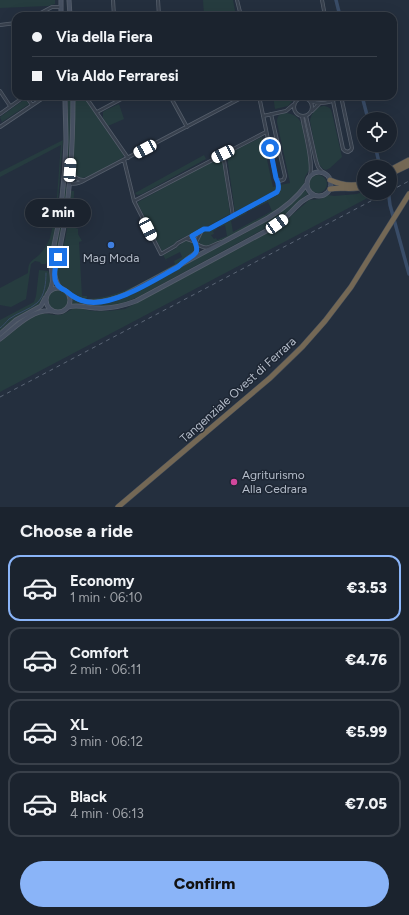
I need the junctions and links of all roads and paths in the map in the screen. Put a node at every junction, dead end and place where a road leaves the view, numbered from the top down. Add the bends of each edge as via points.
1 (61, 0) edge
2 (69, 0) edge
3 (113, 0) edge
4 (158, 0) edge
5 (238, 0) edge
6 (322, 0) edge
7 (61, 7) junction
8 (43, 12) edge
9 (61, 12) edge
10 (70, 12) edge
11 (114, 12) edge
12 (159, 12) edge
13 (240, 12) edge
14 (324, 12) edge
15 (12, 24) edge
16 (0, 25) edge
17 (0, 91) edge
18 (20, 100) edge
19 (29, 100) edge
20 (40, 100) edge
21 (73, 100) edge
22 (88, 100) edge
23 (120, 100) edge
24 (172, 100) edge
25 (236, 100) edge
26 (260, 100) edge
27 (298, 100) edge
28 (309, 100) joint
29 (341, 100) edge
30 (65, 101) edge
31 (333, 101) joint
32 (319, 104) junction
33 (32, 105) junction
34 (293, 105) junction
35 (10, 106) junction
36 (286, 111) junction
37 (312, 111) junction
38 (97, 112) junction
39 (0, 114) edge
40 (272, 114) junction
41 (296, 114) junction
42 (263, 116) junction
43 (302, 116) junction
44 (306, 116) junction
45 (0, 122) edge
46 (1, 126) edge
47 (187, 127) junction
48 (266, 132) junction
49 (223, 154) junction
50 (128, 158) junction
51 (124, 160) junction
52 (409, 160) edge
53 (409, 164) edge
54 (397, 166) edge
55 (70, 170) junction
56 (397, 170) edge
57 (323, 172) junction
58 (310, 175) junction
59 (77, 179) junction
60 (85, 180) junction
61 (330, 180) junction
62 (278, 181) junction
63 (64, 182) junction
64 (69, 183) junction
65 (77, 183) junction
66 (357, 184) edge
67 (306, 185) junction
68 (330, 189) junction
69 (357, 189) edge
70 (68, 193) junction
71 (409, 194) edge
72 (314, 195) junction
73 (134, 201) junction
74 (233, 216) junction
75 (201, 231) junction
76 (192, 236) junction
77 (186, 239) junction
78 (227, 241) junction
79 (196, 243) junction
80 (178, 267) junction
81 (60, 288) junction
82 (67, 292) junction
83 (48, 294) junction
84 (68, 307) junction
85 (52, 311) junction
86 (0, 334) edge
87 (0, 339) edge
88 (118, 507) edge

1 - 7 main road
2 - 10 main road
3 - 11 street
4 - 12 street
5 - 13 street
6 - 14 street
7 - 8 street via 52,7
7 - 9 main road
15 - 16 street
17 - 35 street
18 - 35 street
19 - 33 street
20 - 33 street
21 - 55 main road
22 - 38 street
23 - 38 street
24 - 47 street
25 - 47 street
26 - 42 street
27 - 34 street
28 - 32 street
28 - 37 street
29 - 31 street via 352,148 348,152 343,150
30 - 63 main road
31 - 32 street
32 - 37 street
33 - 46 street
34 - 36 street
34 - 41 street
35 - 39 street
36 - 40 street
36 - 41 street
37 - 44 street
38 - 50 street
40 - 42 street
40 - 62 street via 285,176 283,180
41 - 43 street
42 - 48 street
43 - 44 street
43 - 58 street via 311,161
44 - 57 street via 316,161
45 - 46 street
47 - 50 street
48 - 49 street
48 - 62 street
49 - 73 street
49 - 74 street
50 - 51 street
51 - 60 street
51 - 73 street
52 - 54 highway
53 - 56 highway
55 - 59 street
55 - 64 main road
57 - 58 main road
57 - 61 main road
58 - 67 main road
59 - 60 street
59 - 64 street
60 - 65 street
61 - 66 highway via 338,184
61 - 68 main road
62 - 74 street via 279,189 276,193
63 - 64 main road
63 - 83 main road via 58,233 51,260 53,283
64 - 65 street
64 - 70 main road
65 - 70 street
67 - 72 main road
67 - 78 main road via 283,208
68 - 69 highway
68 - 72 main road via 321,196
70 - 81 main road via 55,268 55,279
71 - 88 highway, Tangenziale Ovest di Ferrara via 345,295 298,351 270,378
72 - 84 main road via 308,197 270,229 136,301 110,308 77,305
73 - 77 street via 161,254
74 - 75 street
75 - 76 street
75 - 79 street
76 - 77 street
76 - 79 street
77 - 79 street
78 - 79 street via 206,248
78 - 80 main road
79 - 80 street via 197,251
80 - 82 main road via 107,301 86,302
81 - 82 main road
81 - 83 main road via 53,289
82 - 84 main road via 70,298
83 - 85 main road via 46,304
83 - 86 main road via 41,306 16,320
84 - 85 main road via 57,313
85 - 87 main road via 41,311 28,318

